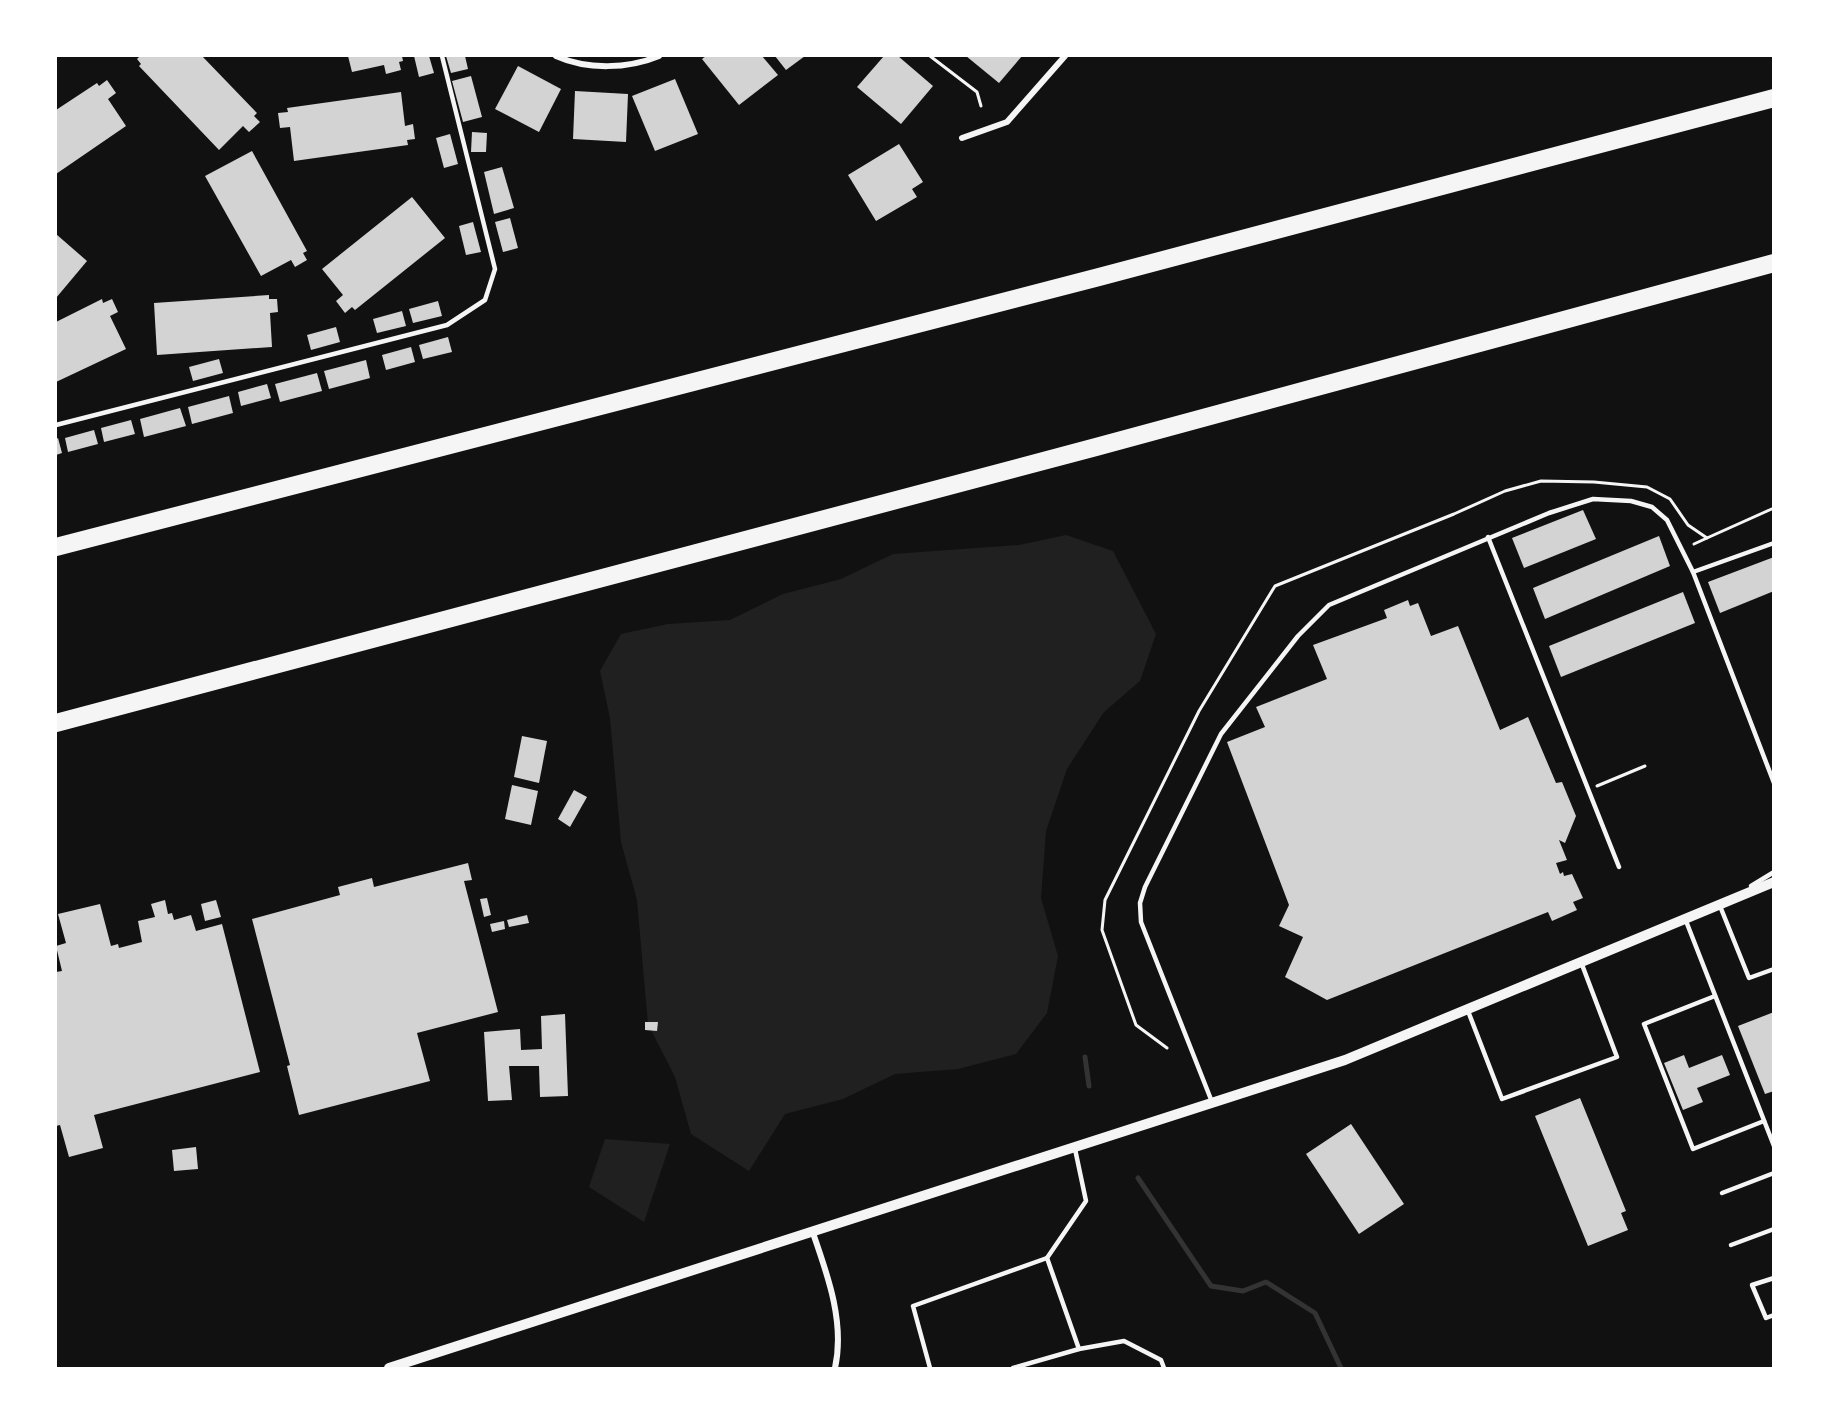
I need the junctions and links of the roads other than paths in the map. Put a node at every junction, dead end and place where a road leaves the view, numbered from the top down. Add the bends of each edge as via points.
1 (442, 56) edge
2 (556, 56) edge
3 (659, 56) edge
4 (1065, 56) edge
5 (1773, 98) edge
6 (962, 138) dead end
7 (1773, 263) edge
8 (56, 424) edge
9 (1488, 537) junction
10 (1773, 543) edge
11 (56, 547) edge
12 (1693, 572) junction
13 (56, 723) edge
14 (1773, 783) edge
15 (1619, 867) dead end
16 (1773, 872) edge
17 (1773, 882) edge
18 (1719, 904) junction
19 (1684, 918) junction
20 (1581, 962) junction
21 (1773, 969) edge
22 (1715, 996) junction
23 (1467, 1010) junction
24 (1213, 1104) junction
25 (1764, 1121) junction
26 (1773, 1146) edge
27 (1074, 1148) junction
28 (1773, 1173) edge
29 (1722, 1193) dead end
30 (1773, 1229) edge
31 (813, 1233) junction
32 (1731, 1245) dead end
33 (1047, 1258) junction
34 (1773, 1278) edge
35 (1773, 1315) edge
36 (1080, 1349) junction
37 (389, 1368) edge
38 (835, 1368) edge
39 (930, 1368) edge
40 (1013, 1368) edge
41 (1164, 1368) edge

1 - 8 lane via 495,269 485,300 447,325
2 - 3 street via 602,66 639,64
4 - 6 street via 1007,122
5 - 11 highway
7 - 13 highway
9 - 12 lane via 1593,499 1632,501 1652,507 1667,520
9 - 15 lane
9 - 24 lane via 1329,605 1298,636 1221,734 1145,887 1140,903 1141,922
10 - 12 lane
12 - 14 lane
16 - 18 lane
17 - 18 street
18 - 19 street
18 - 21 lane via 1749,978
19 - 20 street
19 - 22 lane
20 - 23 street
20 - 23 lane via 1617,1057 1502,1099
22 - 25 lane
22 - 25 lane via 1644,1024 1689,1139 1693,1149
23 - 24 street via 1345,1060
24 - 27 street
25 - 26 lane
27 - 31 street
27 - 33 lane via 1086,1201
28 - 29 lane
30 - 32 lane
31 - 37 street
31 - 38 street via 837,1317
33 - 36 lane
33 - 39 lane via 914,1306
34 - 35 lane via 1752,1285 1766,1318
36 - 40 lane
36 - 41 lane via 1124,1341 1161,1360

